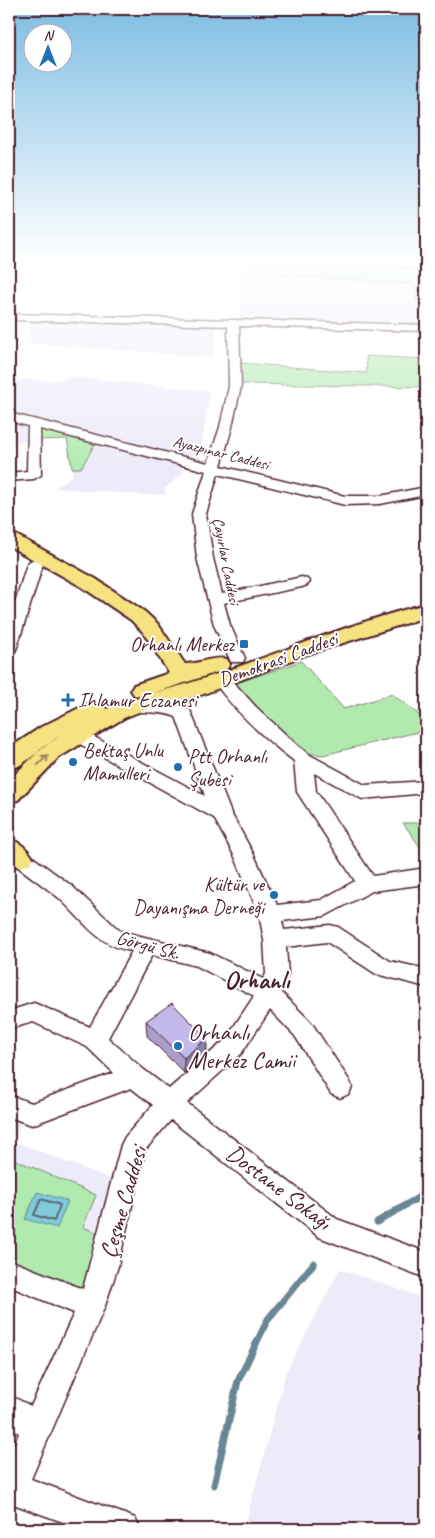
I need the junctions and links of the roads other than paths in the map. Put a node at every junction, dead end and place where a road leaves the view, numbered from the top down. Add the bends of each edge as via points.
1 (233, 332) edge
2 (9, 417) edge
3 (34, 423) junction
4 (213, 468) junction
5 (9, 477) edge
6 (426, 491) edge
7 (9, 539) edge
8 (9, 550) edge
9 (35, 564) junction
10 (302, 582) dead end
11 (216, 600) junction
12 (426, 601) edge
13 (426, 610) edge
14 (9, 647) edge
15 (225, 667) junction
16 (169, 670) junction
17 (194, 681) junction
18 (133, 699) junction
19 (184, 714) junction
20 (78, 734) junction
21 (303, 759) junction
22 (9, 762) edge
23 (211, 784) junction
24 (426, 787) edge
25 (9, 794) edge
26 (190, 797) junction
27 (221, 813) junction
28 (12, 853) edge
29 (426, 876) edge
30 (368, 884) junction
31 (325, 908) junction
32 (270, 914) junction
33 (330, 932) junction
34 (275, 940) junction
35 (146, 945) junction
36 (426, 978) edge
37 (268, 993) junction
38 (9, 1020) edge
39 (95, 1040) junction
40 (134, 1076) junction
41 (340, 1087) dead end
42 (170, 1103) junction
43 (9, 1106) edge
44 (426, 1266) edge
45 (9, 1273) edge
46 (91, 1306) junction
47 (9, 1410) edge
48 (38, 1427) junction
49 (10, 1490) edge
50 (124, 1529) edge

1 - 4 street, Çayırlar Caddesi via 235,386
2 - 3 street, Ayazpınar Caddesi
3 - 4 street, Ayazpınar Caddesi
3 - 5 street via 34,475
4 - 6 street, Ayazpınar Caddesi via 345,501 381,501
4 - 11 street, Çayırlar Caddesi via 199,514 205,558
7 - 16 main road via 89,583 138,616 151,628
8 - 9 main road
9 - 14 street
9 - 18 main road via 134,624 157,669 156,675
10 - 11 street
11 - 15 street, Çayırlar Caddesi via 222,625
12 - 15 main road, Demokrasi Caddesi via 339,625
13 - 15 main road, Demokrasi Caddesi via 309,647
15 - 17 main road, Demokrasi Caddesi
15 - 21 street, Çayırlar Caddesi via 240,703 280,742
16 - 17 main road, Demokrasi Caddesi
16 - 18 main road, Demokrasi Caddesi
17 - 18 main road, Demokrasi Caddesi
17 - 19 main road via 185,700
18 - 19 street
18 - 20 main road, Demokrasi Caddesi via 116,713
18 - 22 main road, Demokrasi Caddesi via 43,734
19 - 23 street, Çeşme Caddesi
25 -> 20 main road, Demokrasi Caddesi via 50,753
20 - 26 street
21 - 24 street, Çayırlar Caddesi via 362,792
21 - 30 street via 307,792
23 - 26 street via 207,794
23 - 27 street, Çeşme Caddesi
26 - 27 street
27 - 32 street, Çeşme Caddesi
28 - 35 street, Görgü Sk. via 65,892 112,937
29 - 30 street
30 - 31 street
31 - 32 street
31 - 33 street
32 - 34 street, Çeşme Caddesi
33 - 34 street
33 - 36 street via 384,968
34 - 37 street, Çeşme Caddesi via 277,974
35 - 37 street, Görgü Sk. via 202,959
35 - 39 street
37 - 41 street via 303,1029
37 - 42 street, Çeşme Caddesi via 233,1047
38 - 39 street, Dostane Sokağı via 34,1012
39 - 40 street, Dostane Sokağı
40 - 42 street, Dostane Sokağı
40 - 43 street via 32,1114
42 - 44 street, Dostane Sokağı via 328,1228
42 - 46 street, Çeşme Caddesi via 134,1145
45 - 46 street
46 - 48 street, Çeşme Caddesi
47 - 48 street
48 - 49 street, Çeşme Caddesi
49 - 50 street

